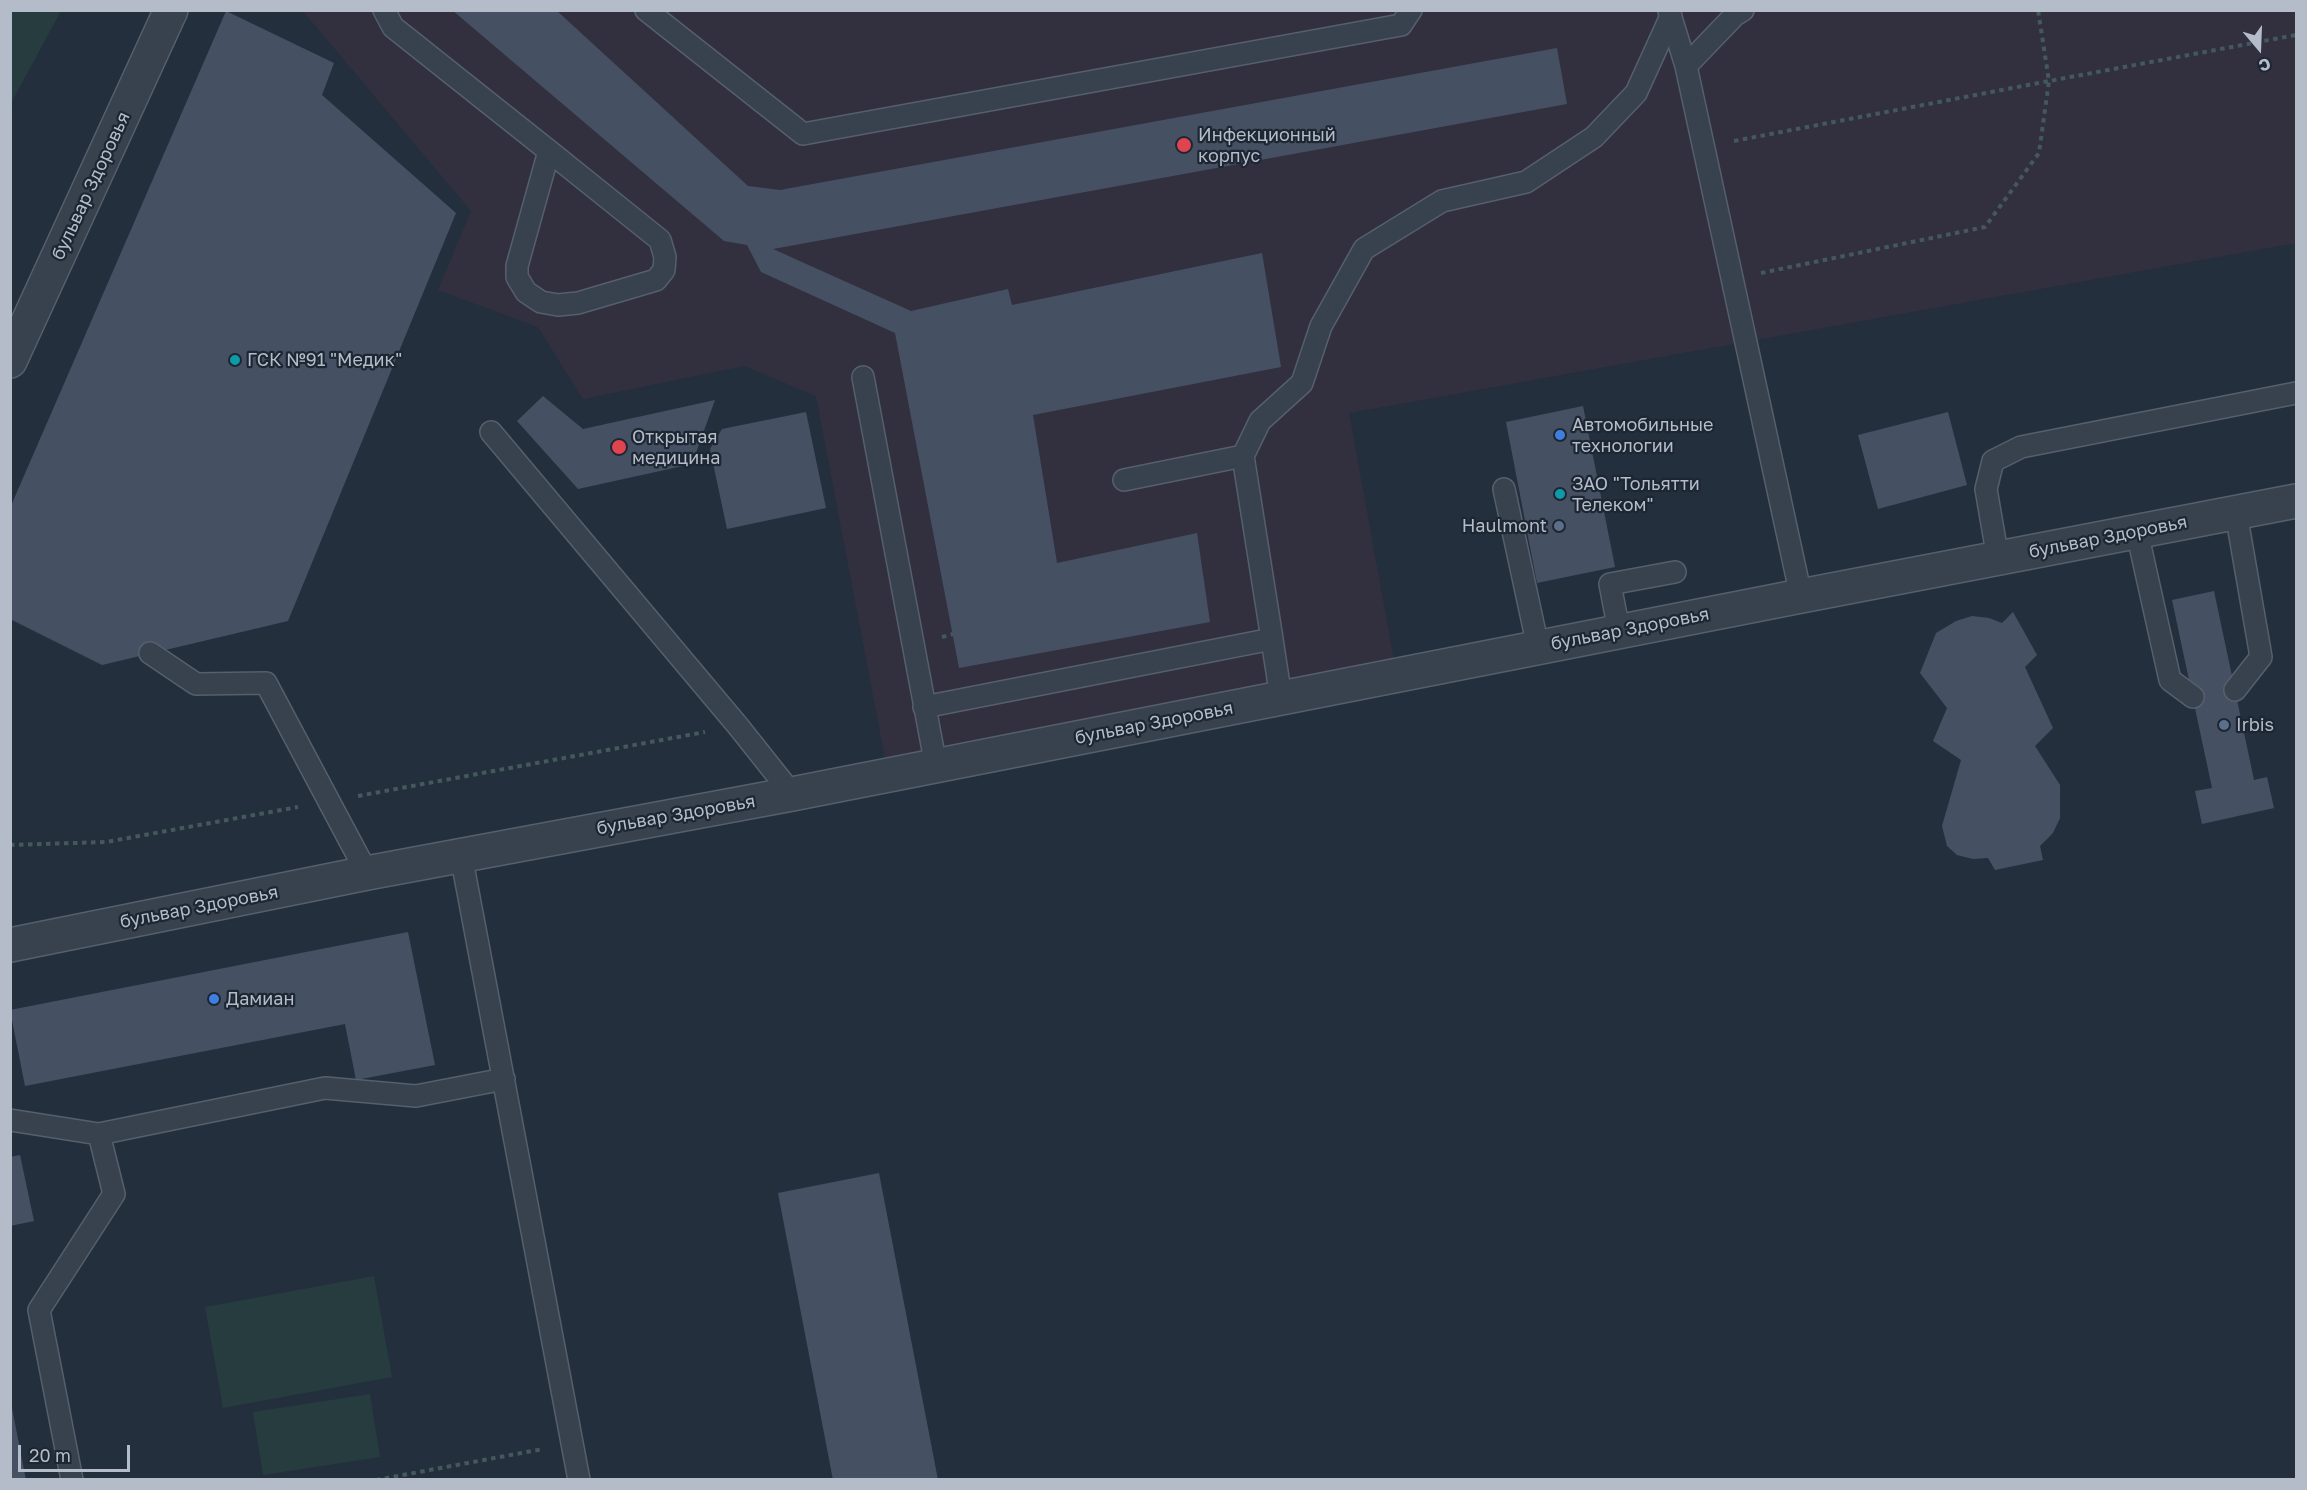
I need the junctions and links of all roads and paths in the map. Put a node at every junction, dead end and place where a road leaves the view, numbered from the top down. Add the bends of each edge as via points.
1 (171, 10) edge
2 (384, 10) edge
3 (646, 10) edge
4 (1411, 10) edge
5 (1743, 10) edge
6 (2038, 10) edge
7 (1670, 13) edge
8 (2296, 35) edge
9 (1686, 66) junction
10 (2049, 81) junction
11 (1703, 147) junction
12 (549, 151) junction
13 (1732, 280) junction
14 (10, 361) edge
15 (863, 377) dead end
16 (2296, 393) edge
17 (491, 432) dead end
18 (1243, 456) junction
19 (1124, 480) dead end
20 (1504, 489) dead end
21 (2296, 501) edge
22 (2235, 513) junction
23 (2137, 532) junction
24 (1998, 559) junction
25 (1675, 572) dead end
26 (1801, 596) junction
27 (1619, 631) junction
28 (1272, 639) junction
29 (1538, 647) junction
30 (150, 653) dead end
31 (2235, 690) dead end
32 (2193, 697) dead end
33 (1281, 698) junction
34 (924, 707) junction
35 (738, 726) junction
36 (936, 766) junction
37 (792, 794) junction
38 (328, 802) junction
39 (10, 845) edge
40 (461, 855) junction
41 (368, 873) junction
42 (10, 945) edge
43 (504, 1079) junction
44 (10, 1120) edge
45 (99, 1134) junction
46 (573, 1443) junction
47 (72, 1479) edge
48 (376, 1479) edge
49 (579, 1479) edge

1 - 14 street, бульвар Здоровья
2 - 12 lane via 393,27
3 - 4 lane via 803,134 1401,25
5 - 9 lane
6 - 10 path
7 - 9 lane
7 - 18 lane via 1636,93 1594,137 1526,182 1442,201 1364,249 1321,326 1302,383 1260,421
8 - 10 path
9 - 11 lane
10 - 11 path
10 - 13 path via 2039,153 1985,227
11 - 13 lane
12 - 12 lane via 517,266 517,277 526,292 541,302 558,305 578,303 656,280 664,270 660,240
13 - 26 lane
15 - 34 lane
16 - 24 lane via 2021,447 1993,461 1986,489
17 - 35 lane
18 - 19 lane
18 - 28 lane
20 - 29 lane
21 - 22 street, бульвар Здоровья
22 - 23 street, бульвар Здоровья
22 - 31 lane via 2261,657
23 - 24 street, бульвар Здоровья
23 - 32 lane via 2170,680
24 - 26 street, бульвар Здоровья
25 - 27 lane via 1610,584
26 - 27 street, бульвар Здоровья
27 - 29 street, бульвар Здоровья
28 - 33 lane
28 - 34 lane
29 - 33 street, бульвар Здоровья
30 - 38 lane via 196,684 266,684
33 - 36 street, бульвар Здоровья
34 - 36 lane
35 - 37 lane
35 - 38 path
36 - 37 street, бульвар Здоровья
37 - 40 street, бульвар Здоровья
38 - 39 path via 106,842
38 - 41 lane
40 - 41 street, бульвар Здоровья
40 - 43 lane
41 - 42 street, бульвар Здоровья
43 - 45 lane via 416,1096 325,1088
43 - 46 lane
44 - 45 lane
45 - 47 lane via 114,1194 39,1310
46 - 48 path
46 - 49 lane

